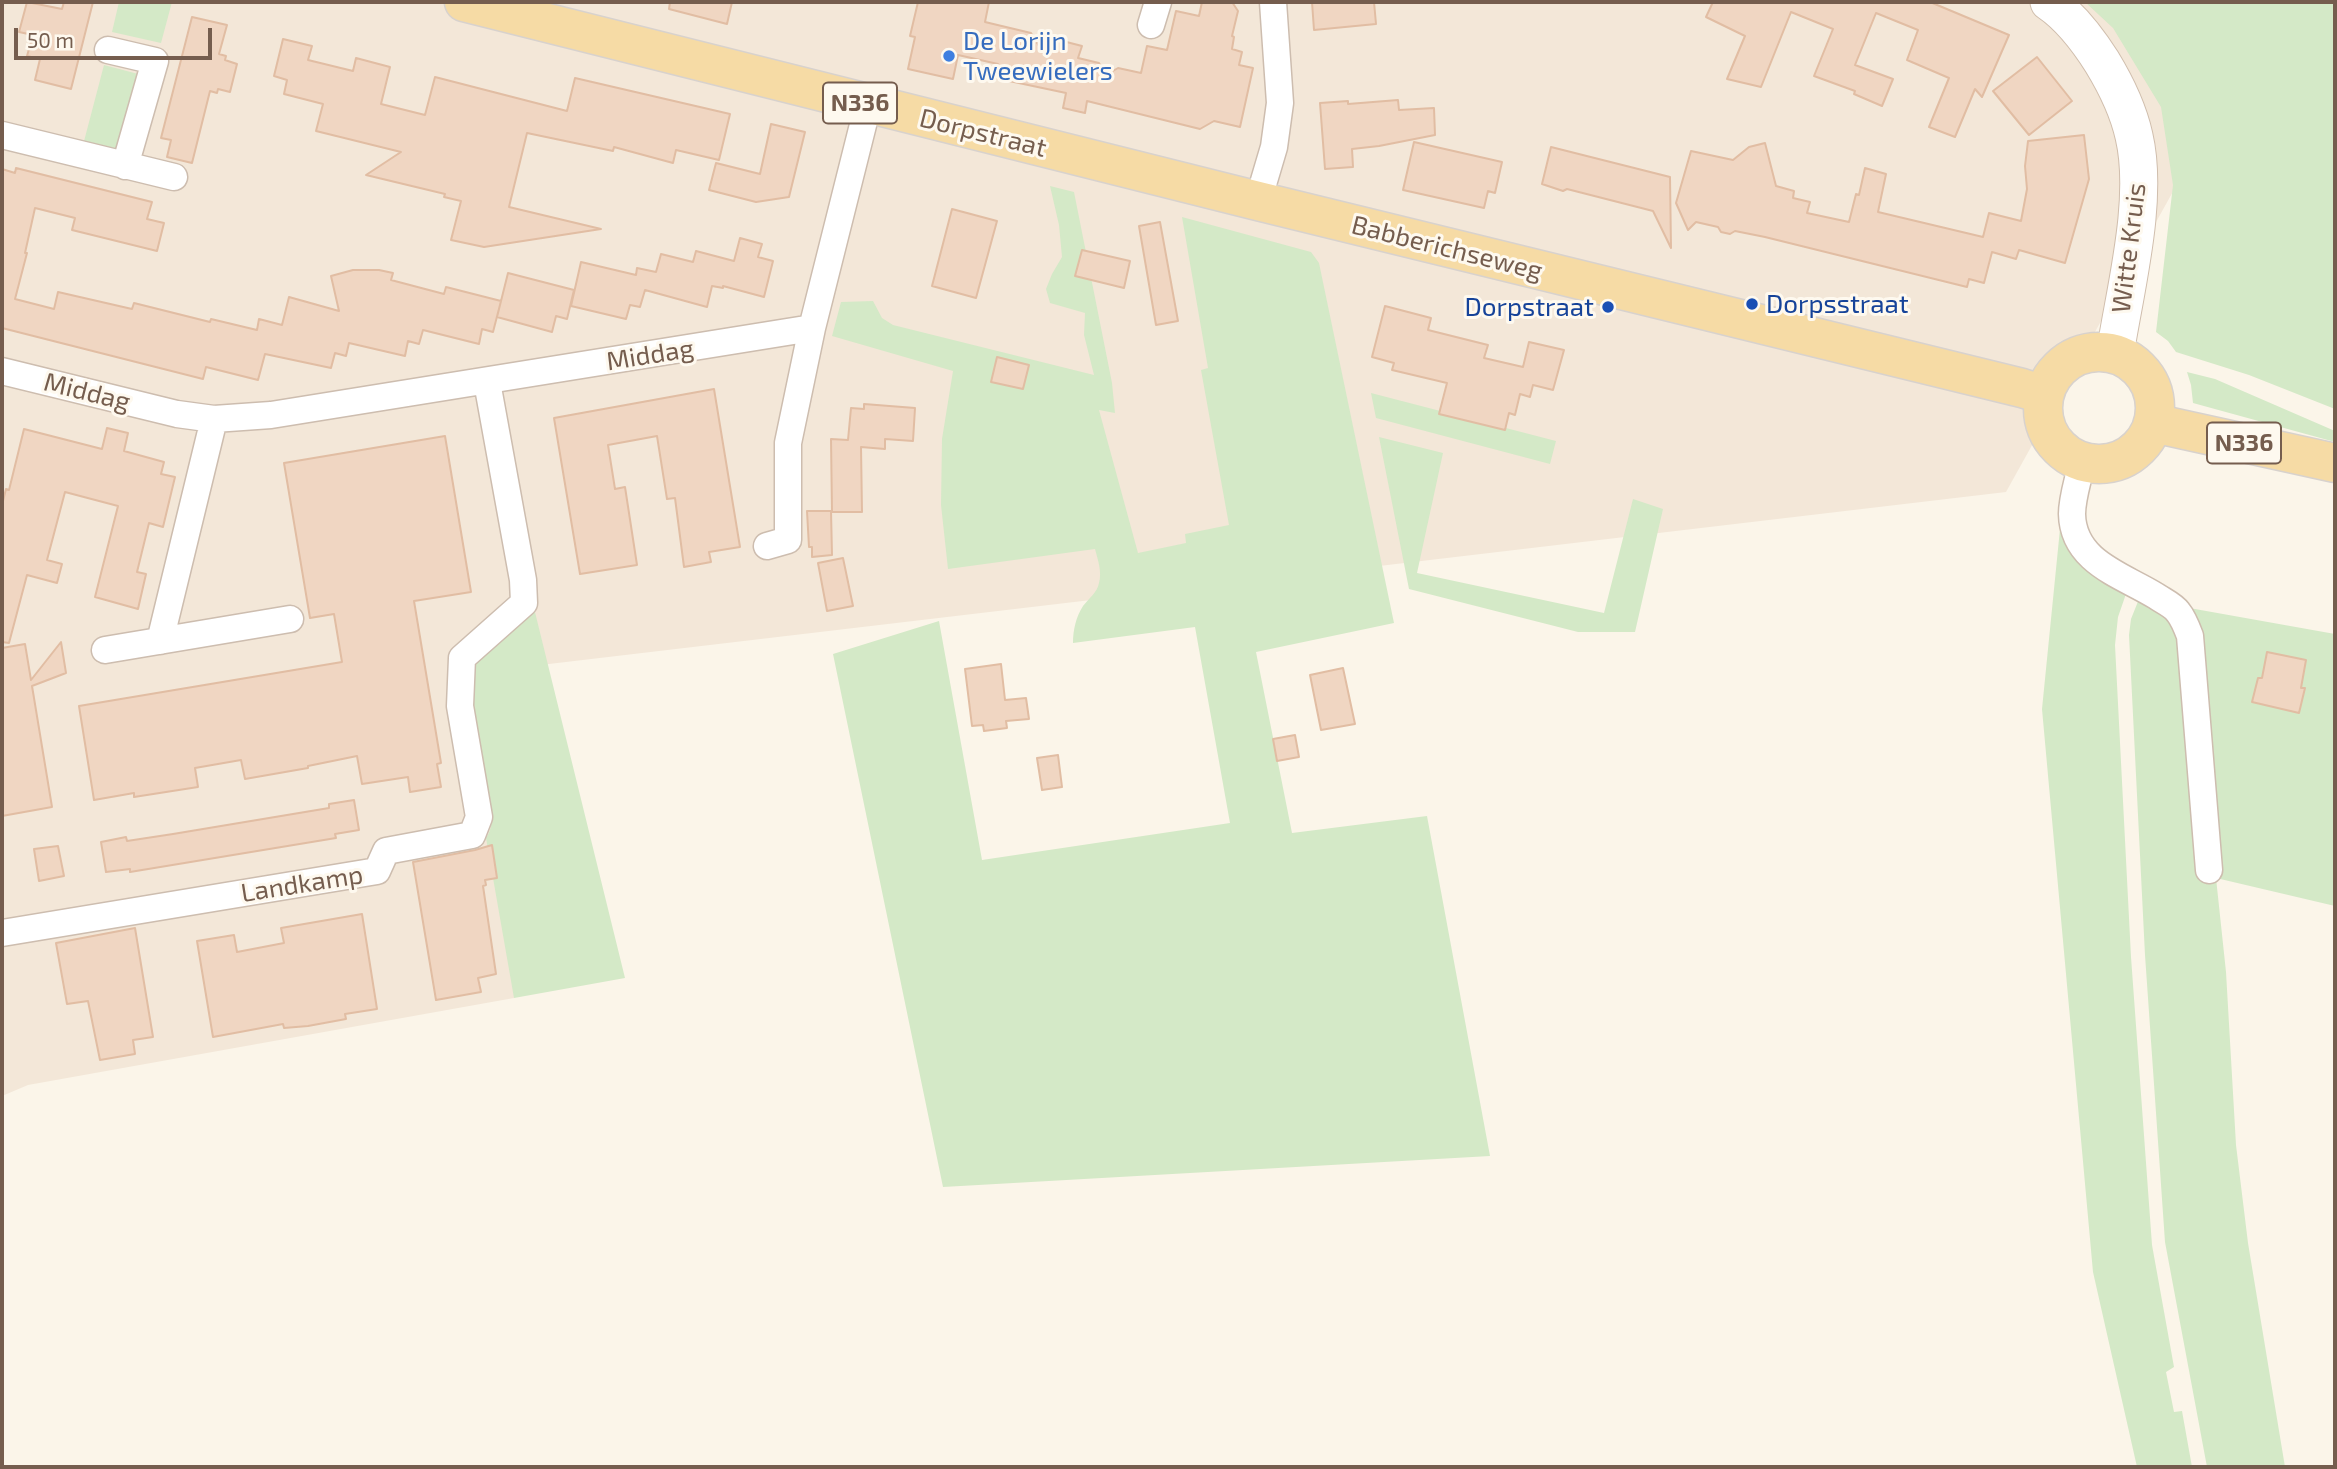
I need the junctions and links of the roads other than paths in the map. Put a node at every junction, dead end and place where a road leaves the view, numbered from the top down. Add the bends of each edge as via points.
1 (464, 2) edge
2 (1273, 2) edge
3 (2049, 2) edge
4 (108, 50) dead end
5 (868, 105) junction
6 (2, 135) edge
7 (125, 166) junction
8 (174, 177) dead end
9 (1258, 201) junction
10 (812, 328) junction
11 (2115, 354) junction
12 (2, 371) edge
13 (487, 382) junction
14 (2044, 395) junction
15 (214, 419) junction
16 (2153, 423) junction
17 (2082, 461) junction
18 (2335, 463) edge
19 (766, 546) dead end
20 (289, 619) dead end
21 (160, 641) junction
22 (105, 650) dead end
23 (2209, 870) dead end
24 (2, 933) edge

1 - 5 main road, Dorpstraat / N336
2 - 9 street via 1280,103 1274,147
3 - 11 main road, Witte Kruis via 2091,45 2119,90 2134,136 2140,188
4 - 7 street via 155,61
5 - 9 main road, Dorpstraat / N336
5 - 10 street
6 - 7 street
7 - 8 street
9 - 14 main road, Babberichseweg / N336
10 - 13 street, Middag
10 - 19 street via 788,443 788,540
11 - 14 main road via 2093,353 2071,360 2059,369
11 - 16 main road via 2139,369 2148,381 2154,401
12 - 15 street, Middag
13 - 15 street, Middag via 271,415
13 - 24 street, Landkamp via 524,603 462,658 460,706 480,817 472,835 386,851 377,871
14 - 17 main road via 2050,436 2069,456
15 - 21 street
16 - 17 main road via 2143,442 2126,457 2097,464
16 - 18 main road, N336
17 - 23 street via 2072,509 2079,542 2100,564 2178,611 2190,636
20 - 21 street
21 - 22 street

